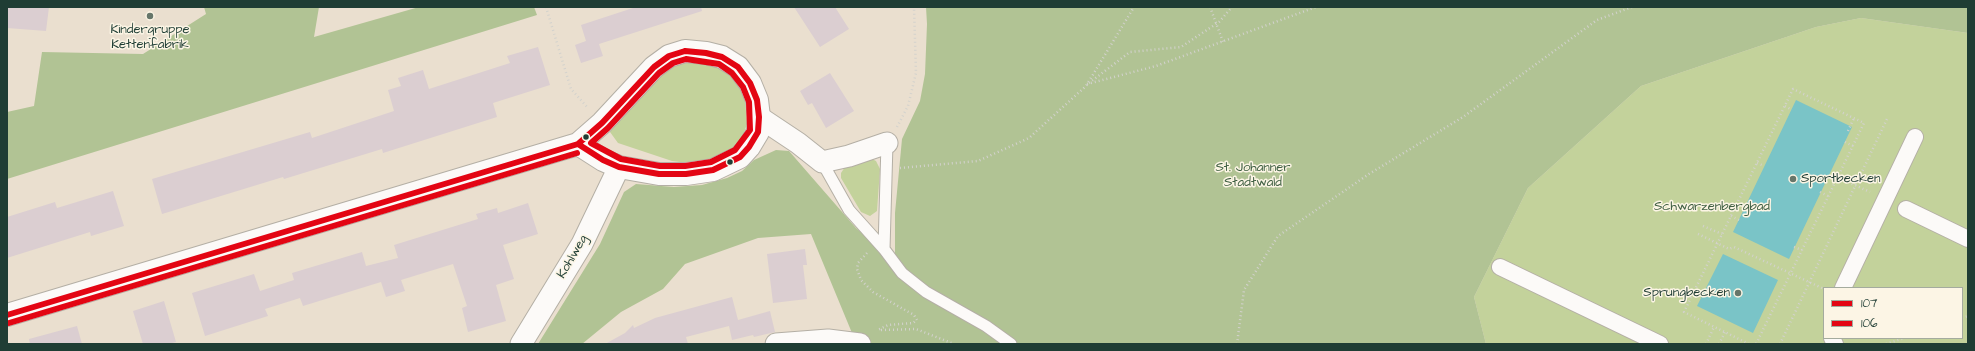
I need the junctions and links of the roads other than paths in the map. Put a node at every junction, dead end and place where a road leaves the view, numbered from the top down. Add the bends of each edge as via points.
1 (759, 117) junction
2 (1915, 137) dead end
3 (887, 142) joint
4 (578, 144) junction
5 (822, 162) junction
6 (619, 167) junction
7 (1906, 209) dead end
8 (1968, 239) edge
9 (881, 246) junction
10 (1500, 267) dead end
11 (1843, 287) edge
12 (7, 316) edge
13 (521, 344) edge
14 (776, 344) edge
15 (858, 344) edge
16 (1011, 344) edge
17 (1660, 344) edge

1 - 4 street via 750,83 738,67 722,57 706,52 685,51 669,56 654,68 602,123
1 - 5 street
1 - 6 street via 758,132 749,148 740,158 713,170 686,174 658,174
2 - 11 street
3 - 5 street via 849,156
3 - 9 lane via 888,170
4 - 6 street
4 - 12 street
5 - 9 lane via 849,210
6 - 13 street, Kohlweg via 582,244
7 - 8 street
9 - 16 lane via 902,273 926,292 986,326
10 - 17 street
14 - 15 street via 828,340

